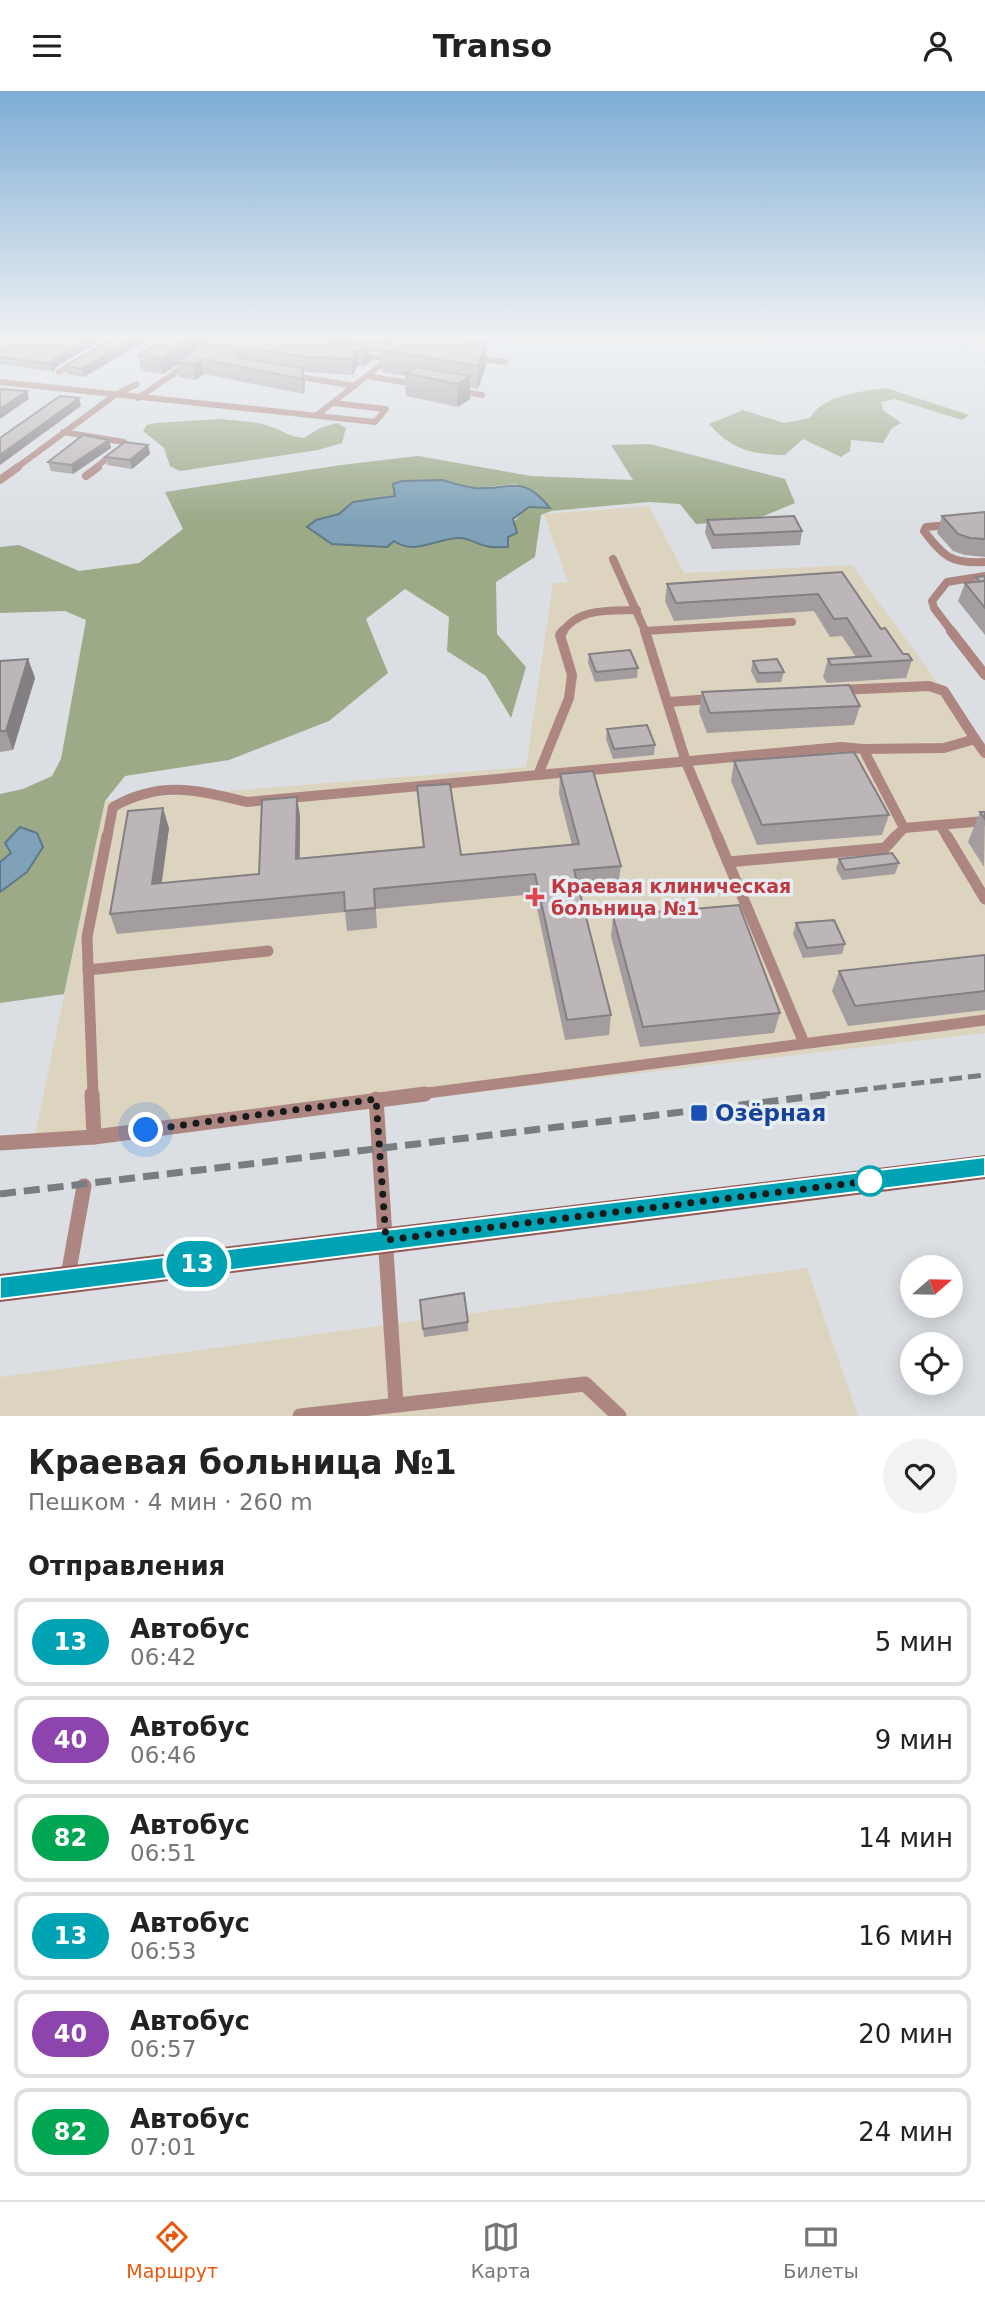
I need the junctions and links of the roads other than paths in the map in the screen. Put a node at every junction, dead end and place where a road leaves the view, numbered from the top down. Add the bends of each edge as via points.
1 (111, 398) edge
2 (138, 398) edge
3 (339, 398) edge
4 (332, 403) junction
5 (317, 415) junction
6 (64, 432) junction
7 (86, 476) dead end
8 (0, 480) edge
9 (960, 524) edge
10 (613, 559) dead end
11 (985, 562) edge
12 (985, 576) edge
13 (637, 610) junction
14 (792, 622) dead end
15 (645, 631) junction
16 (985, 675) edge
17 (828, 691) edge
18 (721, 698) edge
19 (668, 702) junction
20 (975, 739) junction
21 (863, 749) junction
22 (985, 753) edge
23 (686, 762) junction
24 (538, 775) junction
25 (985, 821) edge
26 (940, 825) junction
27 (904, 828) junction
28 (728, 862) junction
29 (985, 899) edge
30 (268, 951) dead end
31 (88, 970) junction
32 (985, 1020) edge
33 (804, 1044) junction
34 (376, 1099) junction
35 (94, 1137) junction
36 (0, 1143) edge
37 (985, 1167) edge
38 (84, 1186) dead end
39 (386, 1240) junction
40 (68, 1280) junction
41 (0, 1288) edge
42 (396, 1403) junction
43 (300, 1416) edge
44 (619, 1416) edge

1 - 6 lane
2 - 5 lane
3 - 4 lane
4 - 5 lane
4 - 5 lane via 386,409 375,422
6 - 7 lane via 124,442
6 - 8 lane
9 - 11 lane via 926,527 924,531 947,559 963,564
10 - 13 lane
12 - 16 lane via 947,582 932,601
13 - 15 lane
13 - 24 lane via 588,613 565,626 560,635 572,675 569,698
14 - 15 lane
15 - 19 lane
17 - 20 lane via 929,686 944,691
18 - 19 lane
19 - 23 lane
20 - 21 lane via 944,748
20 - 22 lane
21 - 23 lane via 841,747
21 - 27 lane
23 - 24 lane
23 - 28 lane
24 - 31 lane via 247,802 197,791 164,789 133,794 113,807 87,937
25 - 26 lane
26 - 27 lane
26 - 29 lane
27 - 28 lane via 885,848
28 - 33 lane
30 - 31 lane
31 - 35 lane
32 - 33 lane
33 - 34 lane
34 - 35 lane
34 - 39 lane
35 - 36 lane
37 - 39 main road
38 - 40 lane
39 - 40 main road
39 - 42 lane
40 - 41 main road
42 - 43 lane
42 - 44 lane via 585,1384

